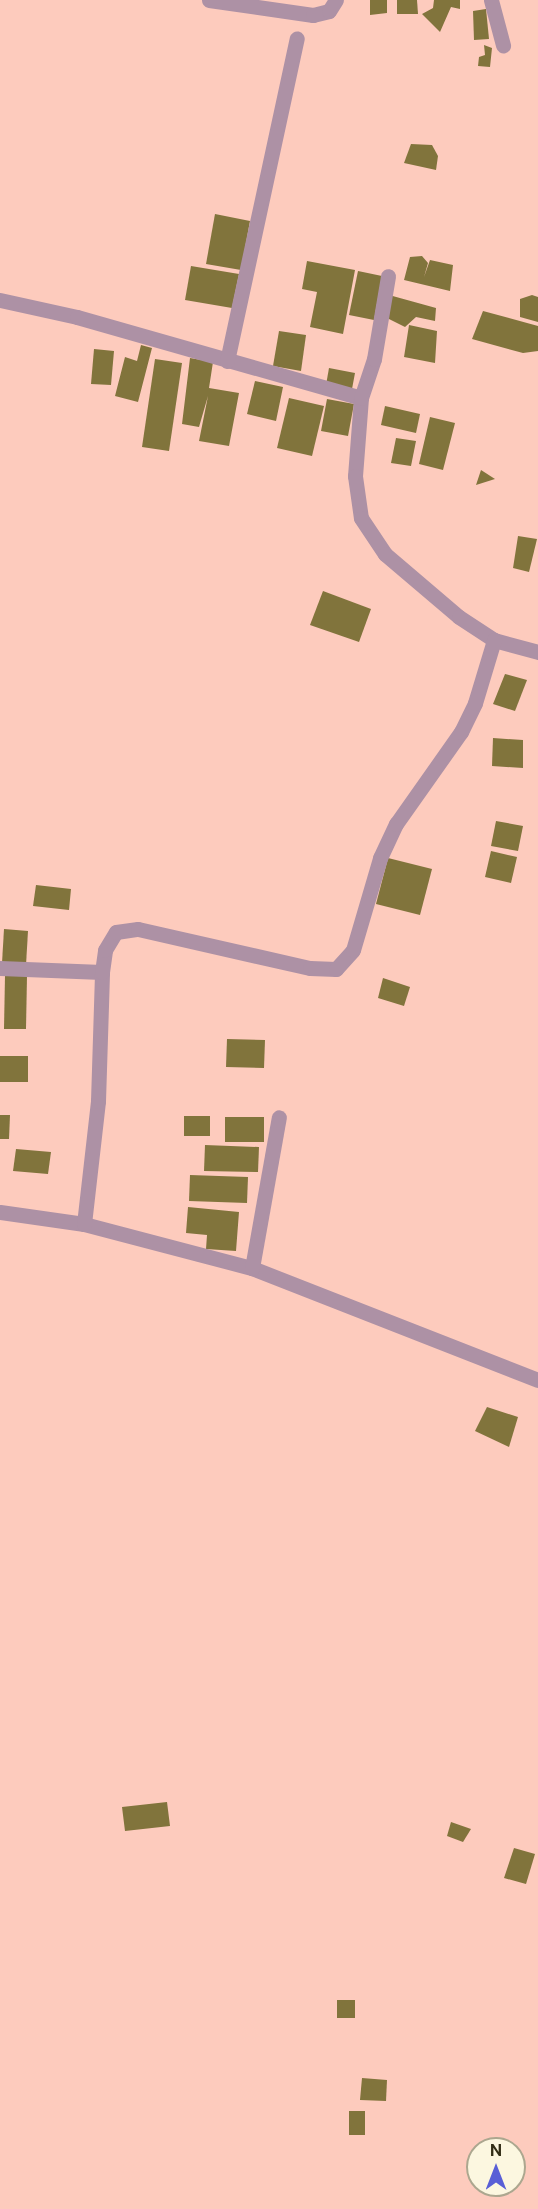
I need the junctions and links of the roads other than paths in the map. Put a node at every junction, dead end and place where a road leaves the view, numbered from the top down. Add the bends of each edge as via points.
1 (209, 0) edge
2 (336, 0) edge
3 (491, 0) edge
4 (297, 39) dead end
5 (504, 45) dead end
6 (388, 276) dead end
7 (0, 300) edge
8 (227, 361) junction
9 (361, 398) junction
10 (494, 640) junction
11 (538, 652) edge
12 (0, 968) edge
13 (102, 972) junction
14 (279, 1117) dead end
15 (0, 1212) edge
16 (84, 1224) junction
17 (252, 1268) junction
18 (538, 1380) edge

1 - 2 street via 313,15 329,11
3 - 5 street
4 - 8 street
6 - 9 street via 374,359
7 - 8 street via 77,317
8 - 9 street
9 - 10 street via 355,476 361,518 385,554 459,617
10 - 11 street
10 - 13 street via 475,703 460,732 396,824 380,858 353,950 336,969 310,968 138,929 116,932 105,950
12 - 13 street
13 - 16 street via 98,1101
14 - 17 street
15 - 16 street
16 - 17 street
17 - 18 street

